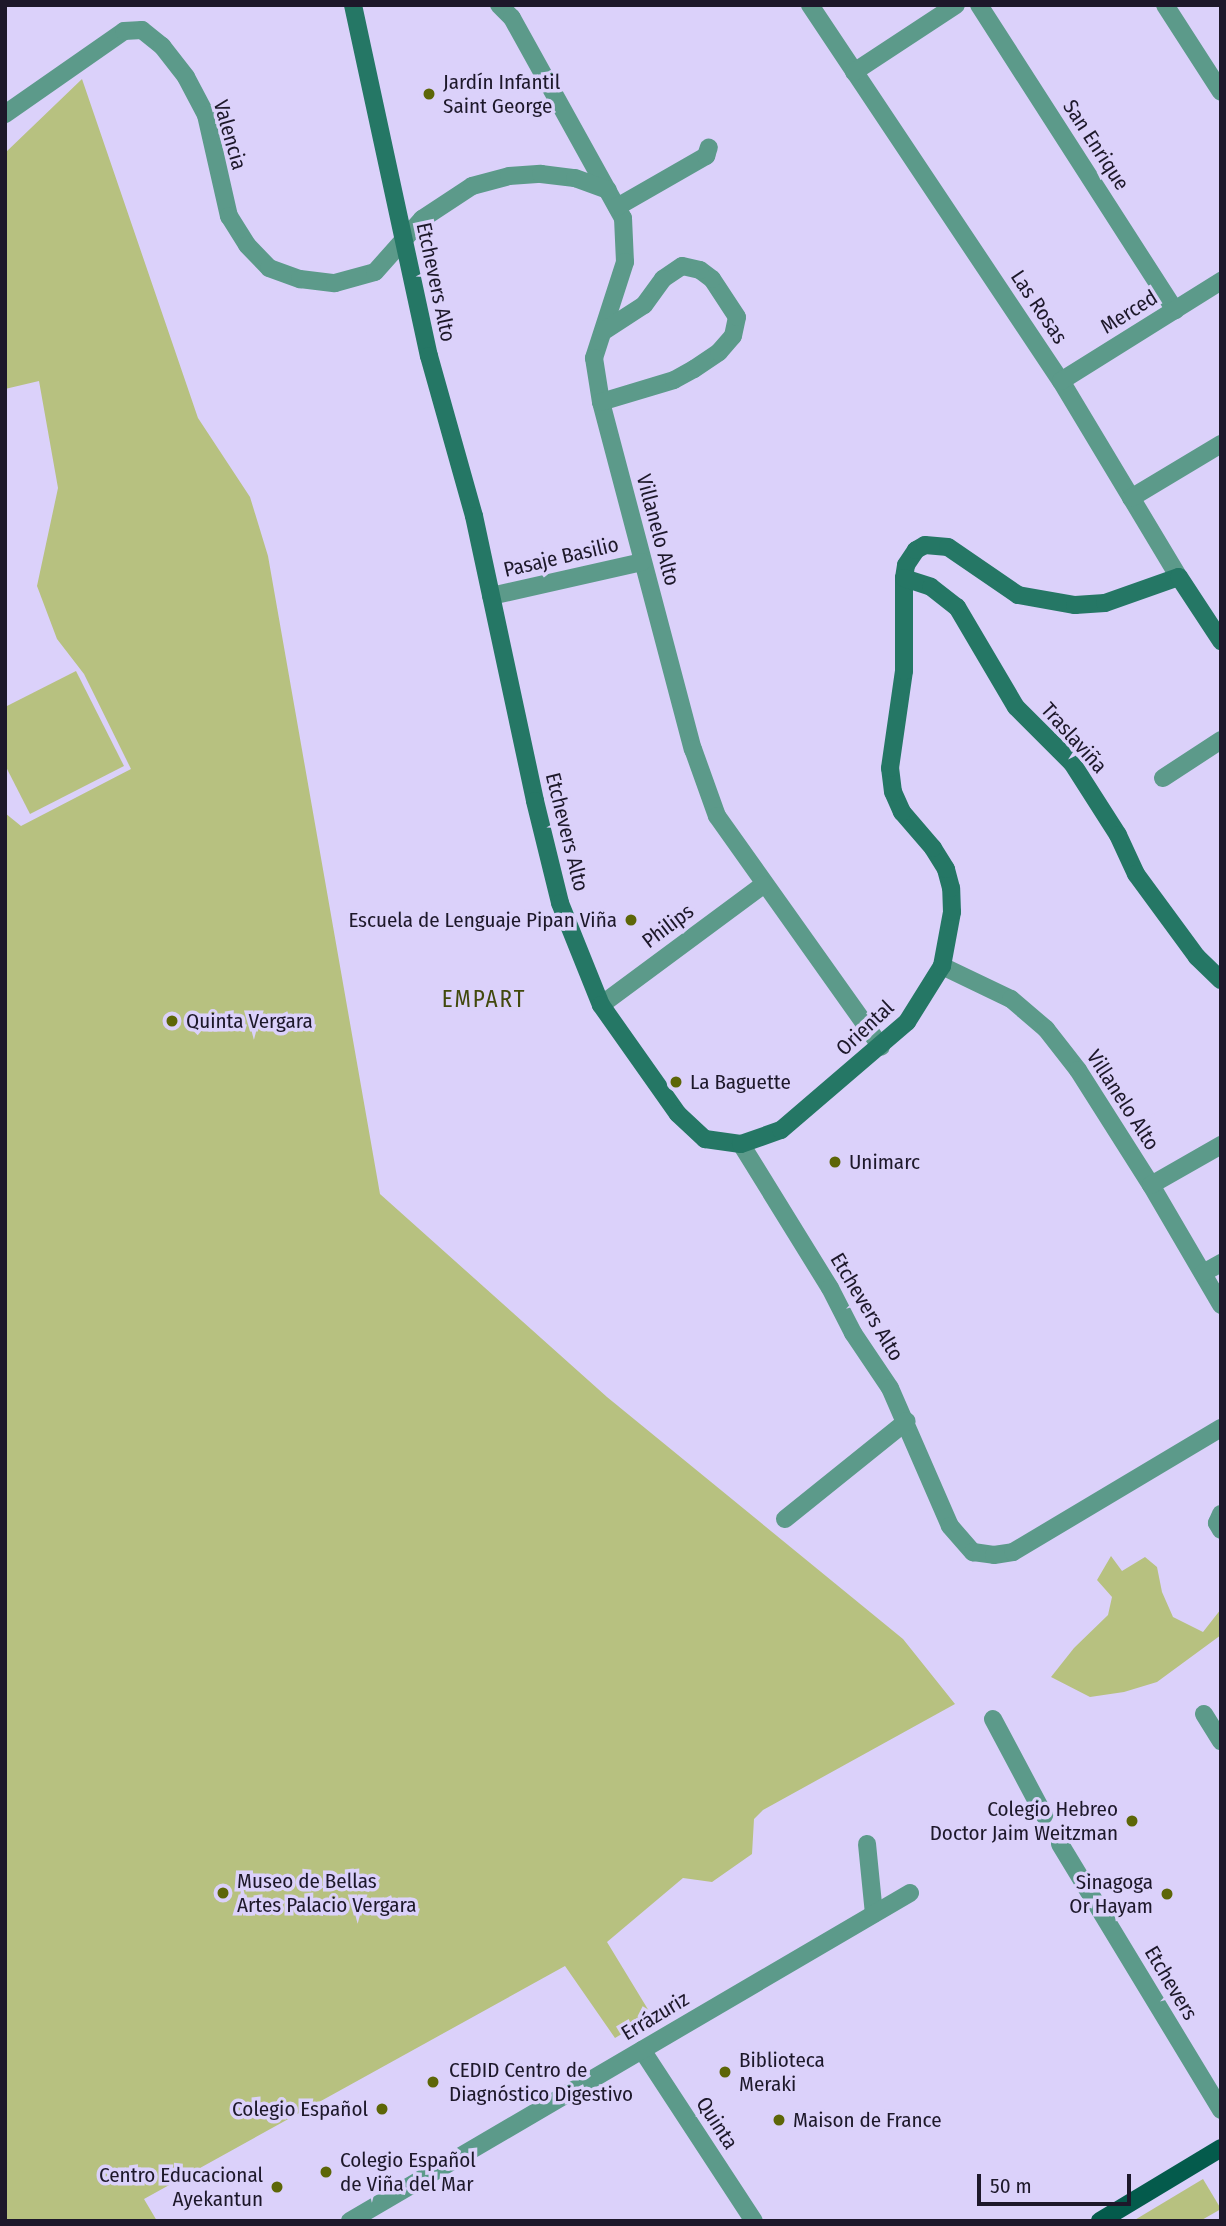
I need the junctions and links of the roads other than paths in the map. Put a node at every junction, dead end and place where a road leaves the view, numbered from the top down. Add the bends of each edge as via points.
1 (353, 5) edge
2 (499, 5) edge
3 (810, 5) edge
4 (979, 5) edge
5 (1165, 5) edge
6 (950, 7) edge
7 (854, 72) junction
8 (1221, 92) edge
9 (5, 114) edge
10 (709, 147) dead end
11 (612, 198) junction
12 (404, 242) junction
13 (1221, 281) edge
14 (1175, 310) junction
15 (604, 331) junction
16 (1061, 381) junction
17 (601, 402) junction
18 (1221, 444) edge
19 (1131, 498) junction
20 (642, 562) junction
21 (1179, 577) junction
22 (904, 578) junction
23 (491, 596) junction
24 (1221, 641) edge
25 (1221, 740) edge
26 (1163, 778) dead end
27 (763, 885) junction
28 (942, 966) junction
29 (1221, 980) edge
30 (601, 1004) junction
31 (881, 1047) junction
32 (741, 1144) junction
33 (1221, 1145) edge
34 (1152, 1185) junction
35 (1221, 1263) edge
36 (1203, 1273) junction
37 (1221, 1305) edge
38 (907, 1421) junction
39 (1221, 1428) edge
40 (1221, 1514) edge
41 (785, 1519) dead end
42 (1221, 1530) edge
43 (1204, 1714) dead end
44 (993, 1719) dead end
45 (1221, 1741) edge
46 (1044, 1815) dead end
47 (867, 1844) dead end
48 (1060, 1844) dead end
49 (910, 1893) dead end
50 (874, 1914) junction
51 (642, 2050) junction
52 (1221, 2110) edge
53 (1221, 2148) edge
54 (350, 2221) edge
55 (754, 2221) edge
56 (1100, 2221) edge

1 - 12 street, Etchevers Alto
2 - 11 street, Villanelo Alto via 513,18
3 - 7 street, Las Rosas
4 - 14 street, San Enrique
5 - 8 street
6 - 7 street
7 - 16 street, Las Rosas
9 - 12 street, Valencia via 124,32 142,30 162,46 186,77 206,115 229,216 269,268 300,279 335,283 374,272
10 - 11 street via 706,156
11 - 12 street via 575,178 509,176 472,186 444,203 422,219
11 - 15 street, Villanelo Alto via 623,218 625,261
12 - 23 street, Etchevers Alto
13 - 14 street, Merced
14 - 16 street, Merced
15 - 17 street, Villanelo Alto via 594,358
15 - 17 street via 644,305 663,279 682,266 712,279 737,317 733,336 694,369 674,380
16 - 19 street, Las Rosas
17 - 20 street, Villanelo Alto
18 - 19 street
19 - 21 street, Las Rosas
20 - 23 street, Pasaje Basilio
20 - 27 street, Villanelo Alto via 693,749 717,816
21 - 22 street via 1105,603 1044,602 1018,594 961,553 937,544 916,550
21 - 24 street, Las Rosas
22 - 28 street, Oriental via 904,671 890,768 902,812 940,859 951,888 952,912
22 - 29 street, Traslaviña via 931,587 957,607 1016,708 1072,763 1118,835 1136,874 1197,957
23 - 30 street, Etchevers Alto via 560,903
25 - 26 street
27 - 30 street, Philips
27 - 31 street, Villanelo Alto
28 - 31 street, Oriental via 907,1022
28 - 34 street, Villanelo Alto via 1011,999 1046,1029
30 - 32 street, Etchevers Alto via 678,1114 705,1139
31 - 32 street, Oriental via 781,1130
32 - 38 street, Etchevers Alto
33 - 34 street
34 - 36 street, Villanelo Alto
35 - 36 street
36 - 37 street, Villanelo Alto
38 - 39 street, Etchevers Alto via 950,1526 973,1552 994,1555 1013,1552
38 - 41 street
40 - 42 street via 1217,1523
43 - 45 street
44 - 46 street
47 - 50 street
48 - 52 street, Etchevers
49 - 50 street, Errázuriz
50 - 51 street, Errázuriz
51 - 54 street, Errázuriz
51 - 55 street, Quinta
53 - 56 main road

